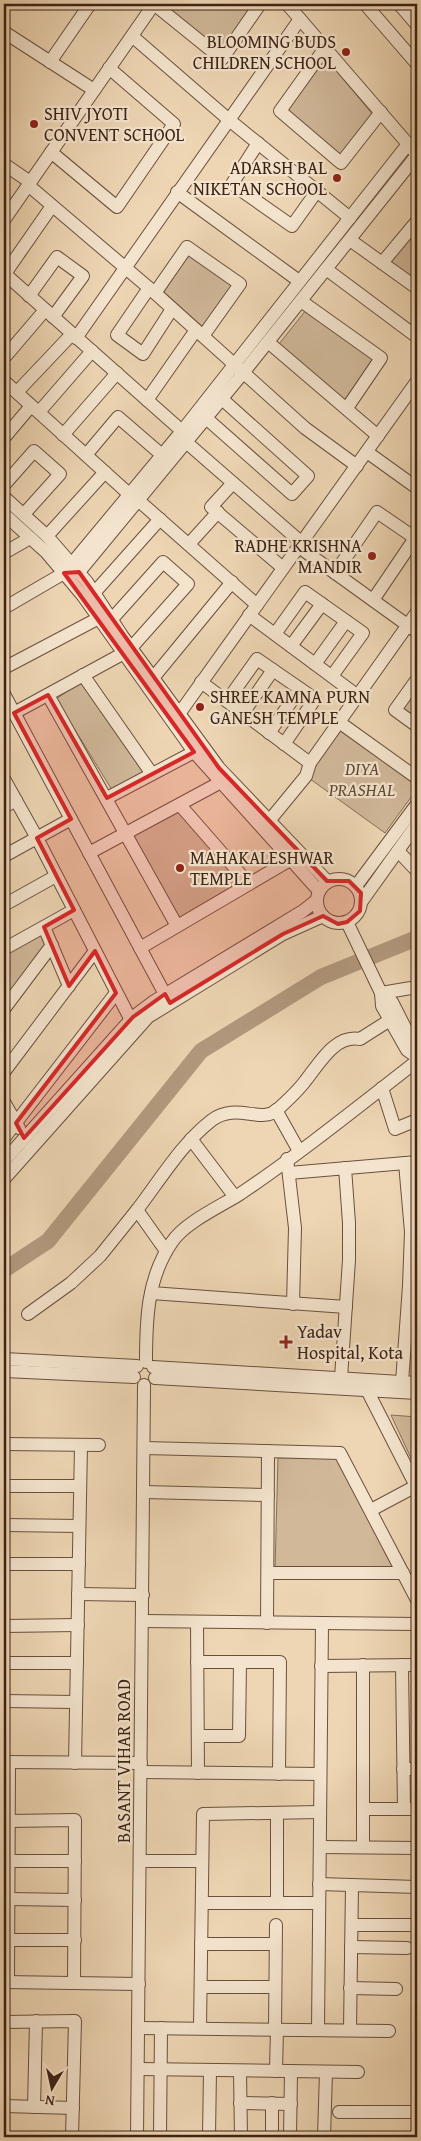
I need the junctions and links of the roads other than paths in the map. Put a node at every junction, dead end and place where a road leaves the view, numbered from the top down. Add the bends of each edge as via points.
1 (90, 4) edge
2 (154, 4) edge
3 (260, 4) edge
4 (286, 4) edge
5 (365, 4) edge
6 (399, 4) edge
7 (412, 4) edge
8 (417, 10) edge
9 (300, 19) junction
10 (417, 25) edge
11 (4, 32) edge
12 (132, 36) junction
13 (325, 48) junction
14 (50, 62) junction
15 (417, 64) edge
16 (109, 68) junction
17 (94, 90) junction
18 (381, 112) junction
19 (228, 119) junction
20 (258, 143) junction
21 (408, 144) junction
22 (51, 152) junction
23 (417, 155) edge
24 (4, 164) edge
25 (29, 183) junction
26 (317, 191) junction
27 (177, 192) junction
28 (52, 206) junction
29 (350, 218) junction
30 (4, 220) edge
31 (417, 221) edge
32 (350, 240) junction
33 (382, 263) junction
34 (124, 267) junction
35 (326, 269) junction
36 (4, 275) edge
37 (300, 281) junction
38 (417, 288) edge
39 (152, 291) junction
40 (29, 296) junction
41 (301, 301) junction
42 (172, 309) junction
43 (49, 313) junction
44 (200, 333) junction
45 (74, 336) junction
46 (417, 337) edge
47 (268, 342) junction
48 (92, 351) junction
49 (4, 358) edge
50 (239, 368) junction
51 (117, 373) junction
52 (4, 381) edge
53 (417, 381) edge
54 (17, 392) junction
55 (222, 399) junction
56 (147, 400) junction
57 (347, 408) junction
58 (35, 409) junction
59 (206, 418) junction
60 (63, 435) junction
61 (378, 436) junction
62 (184, 437) junction
63 (4, 438) edge
64 (367, 452) junction
65 (86, 455) junction
66 (162, 455) junction
67 (357, 466) junction
68 (105, 472) junction
69 (232, 483) junction
70 (4, 485) edge
71 (417, 488) edge
72 (4, 496) edge
73 (134, 497) junction
74 (218, 512) junction
75 (4, 514) edge
76 (24, 514) junction
77 (160, 519) junction
78 (47, 536) junction
79 (30, 538) junction
80 (189, 544) junction
81 (300, 545) junction
82 (4, 553) edge
83 (283, 568) junction
84 (71, 570) junction
85 (335, 573) junction
86 (232, 582) junction
87 (94, 593) junction
88 (372, 600) junction
89 (257, 604) junction
90 (322, 604) junction
91 (4, 608) edge
92 (417, 612) edge
93 (249, 616) junction
94 (105, 619) junction
95 (346, 621) junction
96 (413, 628) edge
97 (275, 634) junction
98 (291, 646) junction
99 (128, 651) junction
100 (316, 664) junction
101 (4, 668) edge
102 (273, 670) junction
103 (83, 675) junction
104 (332, 676) junction
105 (153, 678) junction
106 (201, 682) junction
107 (417, 684) edge
108 (300, 689) junction
109 (4, 694) edge
110 (48, 694) junction
111 (358, 696) junction
112 (227, 702) junction
113 (14, 713) junction
114 (243, 713) junction
115 (178, 714) junction
116 (339, 722) junction
117 (417, 726) edge
118 (269, 732) junction
119 (284, 744) junction
120 (194, 752) junction
121 (310, 763) junction
122 (152, 774) junction
123 (417, 778) edge
124 (4, 779) edge
125 (221, 782) junction
126 (107, 798) junction
127 (16, 800) junction
128 (180, 804) junction
129 (417, 804) edge
130 (4, 807) edge
131 (71, 819) junction
132 (270, 820) junction
133 (417, 824) edge
134 (126, 833) junction
135 (37, 838) junction
136 (398, 851) junction
137 (89, 853) junction
138 (4, 856) edge
139 (290, 860) junction
140 (417, 871) edge
141 (56, 876) junction
142 (328, 882) junction
143 (249, 884) junction
144 (356, 886) junction
145 (318, 896) junction
146 (362, 901) junction
147 (4, 905) edge
148 (74, 910) junction
149 (323, 916) junction
150 (44, 926) junction
151 (177, 926) junction
152 (349, 927) junction
153 (52, 945) junction
154 (140, 948) junction
155 (4, 949) edge
156 (95, 951) junction
157 (69, 986) junction
158 (417, 987) edge
159 (116, 993) junction
160 (381, 993) junction
161 (168, 999) junction
162 (4, 1009) edge
163 (390, 1020) junction
164 (133, 1025) junction
165 (417, 1051) edge
166 (417, 1056) edge
167 (417, 1061) edge
168 (4, 1072) edge
169 (382, 1088) junction
170 (4, 1102) edge
171 (276, 1110) junction
172 (417, 1120) edge
173 (16, 1123) junction
174 (4, 1138) edge
175 (24, 1138) junction
176 (191, 1139) junction
177 (299, 1151) junction
178 (287, 1160) junction
179 (4, 1161) edge
180 (411, 1162) edge
181 (345, 1168) junction
182 (289, 1173) junction
183 (4, 1179) edge
184 (235, 1197) junction
185 (137, 1210) junction
186 (166, 1251) junction
187 (151, 1294) junction
188 (293, 1304) junction
189 (346, 1307) junction
190 (28, 1314) dead end
191 (4, 1359) edge
192 (4, 1371) edge
193 (145, 1372) junction
194 (341, 1378) junction
195 (402, 1382) junction
196 (417, 1383) edge
197 (367, 1390) junction
198 (417, 1393) edge
199 (4, 1444) edge
200 (81, 1445) junction
201 (99, 1445) dead end
202 (144, 1448) junction
203 (268, 1451) junction
204 (4, 1486) edge
205 (80, 1486) junction
206 (417, 1487) edge
207 (144, 1492) junction
208 (268, 1494) junction
209 (371, 1510) junction
210 (4, 1525) edge
211 (79, 1526) junction
212 (4, 1564) edge
213 (79, 1564) junction
214 (268, 1573) junction
215 (403, 1573) junction
216 (78, 1594) junction
217 (143, 1595) junction
218 (417, 1600) edge
219 (143, 1622) junction
220 (197, 1622) junction
221 (267, 1623) junction
222 (322, 1623) junction
223 (417, 1624) edge
224 (78, 1625) junction
225 (4, 1626) edge
226 (197, 1662) junction
227 (240, 1662) junction
228 (4, 1663) edge
229 (77, 1663) junction
230 (363, 1665) junction
231 (402, 1665) junction
232 (417, 1665) edge
233 (321, 1666) junction
234 (4, 1701) edge
235 (76, 1702) junction
236 (198, 1736) junction
237 (7, 1762) edge
238 (75, 1763) junction
239 (141, 1768) junction
240 (403, 1769) junction
241 (417, 1769) edge
242 (198, 1773) junction
243 (279, 1774) junction
244 (320, 1774) junction
245 (363, 1809) junction
246 (404, 1809) junction
247 (417, 1809) edge
248 (320, 1812) junction
249 (277, 1813) junction
250 (9, 1821) junction
251 (320, 1848) junction
252 (363, 1848) junction
253 (417, 1848) edge
254 (141, 1860) junction
255 (9, 1861) junction
256 (75, 1861) junction
257 (202, 1861) junction
258 (320, 1884) junction
259 (352, 1885) junction
260 (417, 1887) edge
261 (9, 1899) junction
262 (75, 1900) junction
263 (202, 1903) junction
264 (277, 1903) junction
265 (319, 1903) junction
266 (276, 1925) dead end
267 (352, 1925) junction
268 (417, 1926) edge
269 (8, 1940) junction
270 (74, 1940) junction
271 (201, 1944) junction
272 (275, 1944) junction
273 (351, 1947) junction
274 (407, 1948) dead end
275 (6, 1982) edge
276 (74, 1983) junction
277 (139, 1984) junction
278 (201, 1987) junction
279 (275, 1987) junction
280 (350, 1988) junction
281 (396, 1989) dead end
282 (4, 2022) edge
283 (36, 2022) junction
284 (139, 2028) junction
285 (161, 2028) junction
286 (200, 2028) junction
287 (276, 2029) junction
288 (318, 2029) junction
289 (350, 2030) junction
290 (389, 2031) dead end
291 (138, 2069) junction
292 (161, 2070) junction
293 (210, 2070) junction
294 (240, 2071) junction
295 (276, 2071) junction
296 (291, 2071) junction
297 (326, 2072) junction
298 (358, 2072) dead end
299 (240, 2103) junction
300 (272, 2103) junction
301 (291, 2104) junction
302 (4, 2106) edge
303 (34, 2107) junction
304 (73, 2108) junction
305 (339, 2112) dead end
306 (417, 2112) edge
307 (72, 2137) edge
308 (137, 2137) edge
309 (160, 2137) edge
310 (209, 2137) edge
311 (241, 2137) edge
312 (272, 2137) edge
313 (290, 2137) edge
314 (324, 2137) edge

1 - 14 street
2 - 3 street via 222,59
2 - 12 street
4 - 9 street
5 - 15 street
6 - 10 street
7 - 8 street
9 - 13 street
9 - 19 street
11 - 14 street
12 - 16 street
12 - 19 street
13 - 18 street
13 - 18 street via 280,111 341,163
14 - 17 street
16 - 17 street
16 - 22 street via 174,124 117,207
17 - 22 street
18 - 21 street
19 - 20 street
19 - 27 street
20 - 26 street
20 - 26 street via 232,184 292,226
21 - 23 street
21 - 29 street
22 - 25 street
23 - 32 street
24 - 25 street
25 - 28 street
25 - 30 street
26 - 29 street
27 - 34 street
27 - 37 street
28 - 34 street
28 - 36 street
29 - 37 street
31 - 33 street
32 - 33 street
32 - 35 street
33 - 38 street
34 - 39 street
34 - 45 street
35 - 41 street
35 - 46 street
36 - 40 street
37 - 50 street
39 - 42 street
39 - 42 street via 117,335 143,354
39 - 44 street via 187,247 240,284
40 - 43 street
40 - 43 street via 57,257 83,276
41 - 47 street
41 - 57 street via 381,358
42 - 44 street
43 - 45 street
43 - 49 street
44 - 50 street
44 - 56 street
45 - 48 street
45 - 54 street
47 - 50 street
47 - 57 street
48 - 51 street
48 - 58 street
50 - 55 street
50 - 62 street
50 - 67 street via 305,428
51 - 56 street
51 - 60 street
52 - 54 street
53 - 61 street
54 - 58 street
55 - 59 street
55 - 59 street via 308,476 292,494
56 - 62 street
57 - 61 street
58 - 60 street
58 - 63 street
59 - 62 street
60 - 65 street
61 - 64 street
62 - 66 street
62 - 69 street
62 - 73 street
64 - 67 street
64 - 71 street
65 - 66 street via 118,417
65 - 68 street
66 - 73 street
67 - 81 street
68 - 73 street
68 - 78 street
69 - 74 street via 211,507
69 - 81 street
70 - 76 street via 34,451 60,474
72 - 76 street
73 - 77 street
73 - 84 street
74 - 80 street
74 - 83 street
75 - 79 street
76 - 78 street
77 - 80 street
77 - 87 street
78 - 84 street
79 - 82 street
79 - 84 street
80 - 86 street
81 - 83 street
81 - 85 street
83 - 89 street
84 - 87 street
84 - 91 street
84 - 94 street
85 - 88 street
85 - 88 street via 377,512 415,538
86 - 89 street
86 - 105 street
87 - 94 street
88 - 96 street
89 - 93 street
90 - 95 street
90 - 97 street via 305,592
90 - 98 street
92 - 96 street
93 - 97 street
93 - 106 street
94 - 99 street
94 - 99 street via 163,562 188,584
94 - 101 street
95 - 100 street
95 - 104 street via 363,633
96 - 111 street
97 - 98 street
98 - 100 street
99 - 103 street
99 - 105 street
99 - 120 street
100 - 104 street
102 - 108 street
102 - 112 street via 257,659
102 - 114 street
103 - 110 street
103 - 122 street
104 - 111 street
105 - 115 street
106 - 112 street
106 - 115 street
107 - 117 street via 415,682 395,710
108 - 118 street
108 - 119 street via 315,699
109 - 113 street
110 - 113 street
110 - 126 street
111 - 116 street
112 - 114 street
113 - 131 street
114 - 118 street
115 - 132 street via 219,768
116 - 121 street
116 - 123 street
118 - 119 street
119 - 121 street
120 - 122 street
120 - 125 street
121 - 132 street via 306,776
122 - 126 street
124 - 127 street
125 - 128 street
125 - 139 street
126 - 134 street
127 - 130 street
127 - 135 street
128 - 134 street
128 - 143 street
129 - 144 street
131 - 135 street
131 - 137 street
132 - 142 street
133 - 136 street
134 - 137 street
134 - 151 street
135 - 138 street
135 - 141 street
136 - 140 street
136 - 146 street
137 - 154 street
139 - 143 street
139 - 145 street
141 - 147 street
141 - 148 street
142 - 144 street via 340,879
142 - 145 street
143 - 151 street
144 - 146 street
145 - 149 street via 318,909
145 - 161 street via 303,911
146 - 152 street via 360,911
148 - 150 street
148 - 156 street
149 - 152 street via 330,922
149 - 161 street via 283,934
150 - 153 street
150 - 155 street
151 - 154 street
152 - 160 street
153 - 157 street
153 - 162 street
154 - 161 street
156 - 157 street
156 - 159 street
157 - 168 street
158 - 160 street
159 - 164 street
159 - 173 street
160 - 163 street via 382,1006
160 - 165 street via 392,1002
161 - 164 street via 148,1017
163 - 166 street via 407,1050
163 - 171 street via 360,1039 341,1042 322,1058 305,1081
164 - 175 street
164 - 183 street
167 - 169 street, BASANT VIHAR ROAD
169 - 172 street via 395,1129
169 - 177 street, BASANT VIHAR ROAD
170 - 173 street
171 - 176 street via 267,1115 225,1112
171 - 177 street
173 - 174 street
173 - 175 street
175 - 179 street
176 - 184 street
176 - 185 street
177 - 178 street, BASANT VIHAR ROAD
178 - 182 street
178 - 184 street, BASANT VIHAR ROAD
180 - 181 street
180 - 195 street via 409,1286
181 - 182 street
181 - 189 street via 349,1224
182 - 188 street via 295,1228
184 - 186 street, BASANT VIHAR ROAD via 198,1219 173,1240
185 - 186 street
185 - 190 street via 100,1256 71,1283
186 - 187 street, BASANT VIHAR ROAD via 157,1266
187 - 188 street
187 - 193 street, BASANT VIHAR ROAD via 146,1316
188 - 189 street
189 - 194 street
191 - 193 street
192 - 193 street
193 - 194 street
193 - 197 street
193 - 202 street, BASANT VIHAR ROAD
194 - 195 street
195 - 196 street
197 - 198 street
197 - 206 street
199 - 200 street
200 - 201 street
200 - 205 street
202 - 203 street
202 - 207 street, BASANT VIHAR ROAD
203 - 208 street
203 - 209 street via 340,1453
204 - 205 street
205 - 211 street
206 - 209 street
207 - 208 street
207 - 217 street, BASANT VIHAR ROAD
208 - 214 street
209 - 215 street
210 - 211 street
211 - 213 street
212 - 213 street
213 - 216 street
214 - 215 street
214 - 221 street
215 - 218 street
216 - 217 street
216 - 224 street
217 - 219 street, BASANT VIHAR ROAD
219 - 220 street
219 - 239 street, BASANT VIHAR ROAD
220 - 221 street
220 - 226 street
221 - 222 street
222 - 223 street
222 - 233 street
224 - 225 street
224 - 229 street
226 - 227 street
226 - 236 street
227 - 236 street via 239,1736
227 - 243 street via 280,1662
228 - 229 street
229 - 235 street
230 - 231 street
230 - 233 street
230 - 245 street
231 - 232 street
231 - 240 street
233 - 244 street
234 - 235 street
235 - 238 street
236 - 242 street
237 - 238 street
237 - 250 street
238 - 239 street
239 - 242 street
239 - 254 street, BASANT VIHAR ROAD
240 - 241 street
240 - 246 street
242 - 243 street
243 - 244 street
244 - 248 street
245 - 246 street
245 - 252 street
246 - 247 street
248 - 249 street
248 - 251 street
249 - 257 street via 203,1814
249 - 264 street
250 - 255 street
250 - 256 street via 75,1820
251 - 252 street
251 - 258 street
252 - 253 street
254 - 257 street
254 - 277 street, BASANT VIHAR ROAD
255 - 256 street
255 - 261 street
256 - 262 street
257 - 263 street
258 - 259 street
258 - 265 street
259 - 260 street
259 - 267 street
261 - 262 street
261 - 269 street
262 - 270 street
263 - 264 street
263 - 271 street
264 - 265 street
265 - 288 street
266 - 272 street
267 - 268 street
267 - 273 street
269 - 270 street
269 - 275 street
270 - 276 street
271 - 272 street
271 - 278 street
272 - 279 street
273 - 274 street
273 - 280 street
275 - 276 street
276 - 277 street
277 - 284 street, BASANT VIHAR ROAD
278 - 279 street
278 - 286 street
279 - 287 street
280 - 281 street
280 - 289 street
282 - 283 street
283 - 303 street
283 - 304 street via 75,2022
284 - 285 street
284 - 291 street, BASANT VIHAR ROAD
285 - 286 street
285 - 292 street
286 - 287 street
287 - 288 street
287 - 295 street
288 - 289 street
289 - 290 street
291 - 292 street
291 - 308 street, BASANT VIHAR ROAD
292 - 293 street
292 - 309 street
293 - 294 street
293 - 310 street
294 - 295 street
294 - 299 street
295 - 296 street
296 - 297 street
296 - 301 street
297 - 298 street
297 - 314 street
299 - 300 street
299 - 311 street
300 - 301 street
300 - 312 street
301 - 313 street
302 - 303 street
303 - 304 street
304 - 307 street
305 - 306 street

